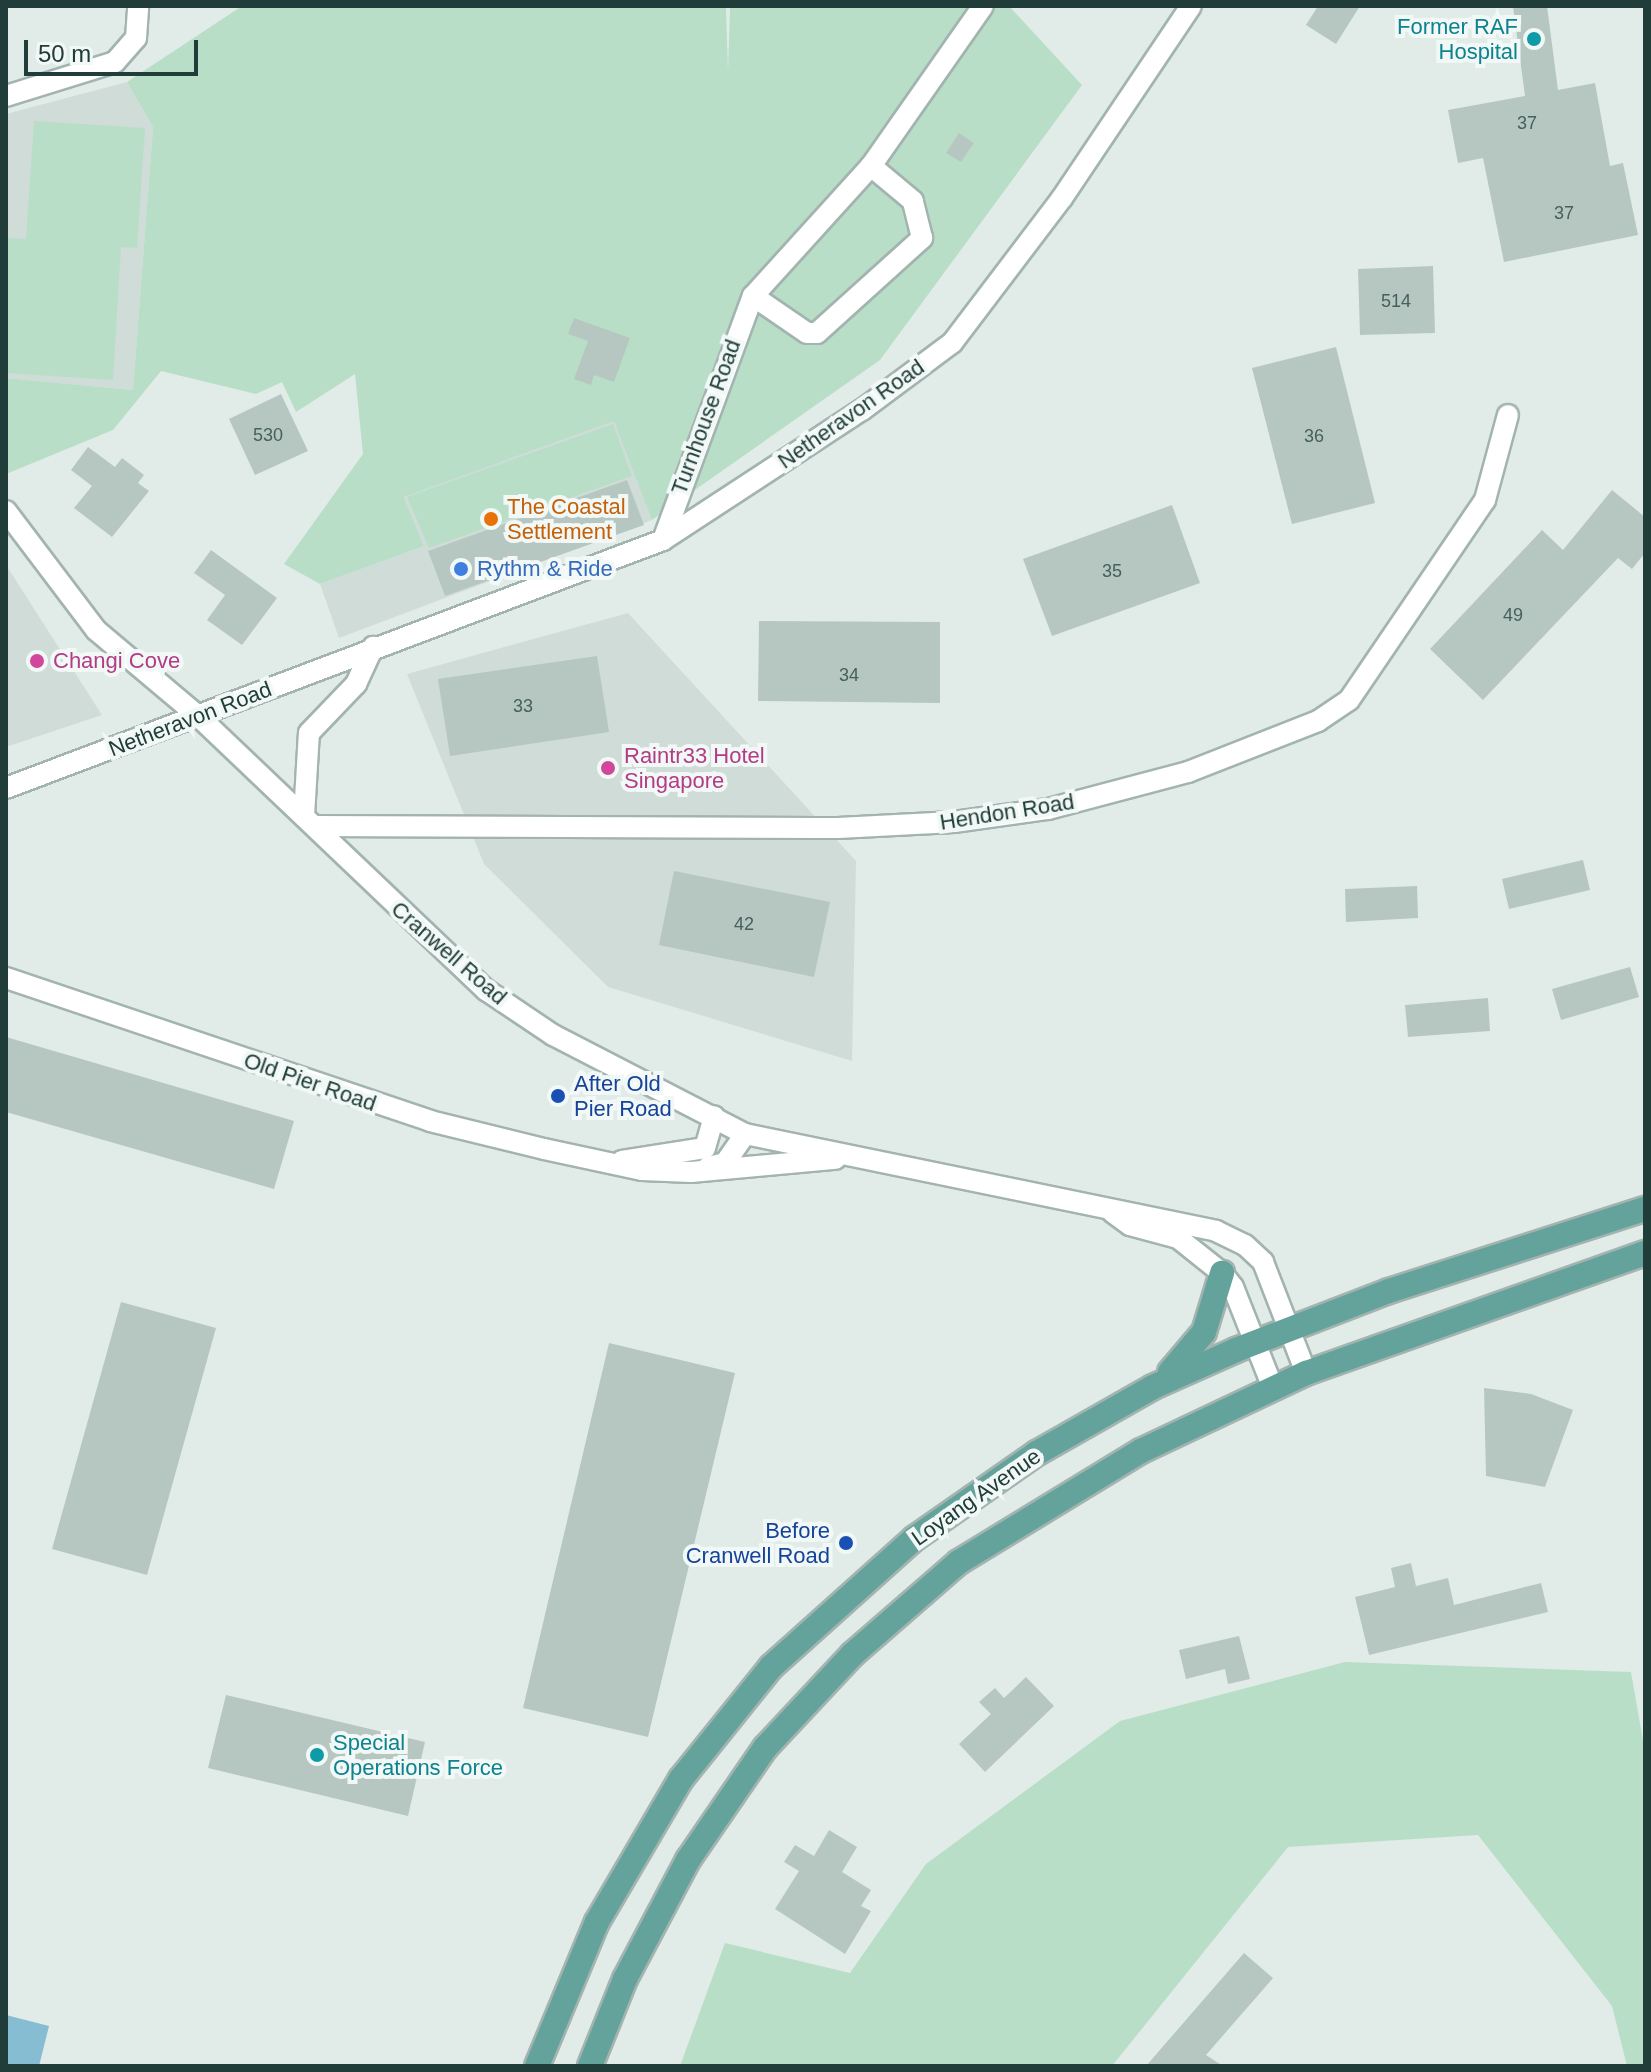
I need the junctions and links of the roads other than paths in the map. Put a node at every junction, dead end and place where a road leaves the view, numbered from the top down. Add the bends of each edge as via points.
1 (138, 6) edge
2 (983, 6) edge
3 (1191, 6) edge
4 (6, 96) edge
5 (871, 166) junction
6 (753, 296) junction
7 (1508, 415) dead end
8 (6, 511) edge
9 (663, 540) junction
10 (373, 647) junction
11 (198, 716) junction
12 (6, 788) edge
13 (310, 821) junction
14 (6, 978) edge
15 (714, 1116) junction
16 (745, 1134) junction
17 (847, 1157) junction
18 (622, 1161) junction
19 (691, 1172) junction
20 (1645, 1209) edge
21 (1112, 1212) junction
22 (1645, 1253) edge
23 (1222, 1273) junction
24 (1290, 1329) junction
25 (1254, 1342) junction
26 (1306, 1373) junction
27 (1153, 1387) junction
28 (1273, 1388) junction
29 (537, 2066) edge
30 (590, 2066) edge

1 - 4 street via 136,38 115,62
2 - 5 street, Turnhouse Road
3 - 9 street, Netheravon Road via 1062,198 952,343
5 - 6 street, Turnhouse Road
5 - 6 street via 913,201 922,238 817,333 807,333
6 - 9 street, Turnhouse Road
7 - 13 street, Hendon Road via 1485,500 1349,700 1318,721 1188,772 1048,809 954,822 838,828
8 - 11 street, Cranwell Road via 96,630
9 - 10 street, Netheravon Road
10 - 11 street, Netheravon Road
10 - 13 street via 356,684 309,733
11 - 12 street, Netheravon Road
11 - 13 street, Cranwell Road
13 - 15 street, Cranwell Road via 486,990 553,1035
14 - 18 street, Old Pier Road via 320,1086 485,1136
15 - 16 street, Cranwell Road
15 - 18 street, Old Pier Road via 705,1148
16 - 17 street, Cranwell Road
16 - 19 street, Old Pier Road via 725,1163
17 - 19 street, Old Pier Road
17 - 21 street, Cranwell Road
18 - 19 street, Old Pier Road via 642,1170
20 - 24 main road, Loyang Avenue
21 - 23 street, Cranwell Road via 1130,1225 1178,1238
21 - 24 street, Cranwell Road via 1163,1215 1245,1245 1263,1262
22 - 26 main road, Loyang Avenue
23 - 25 street, Cranwell Road
23 - 27 main road via 1204,1332 1189,1355
24 - 25 main road, Loyang Avenue
24 - 26 street, Cranwell Road
25 - 27 main road, Loyang Avenue
25 - 28 street, Cranwell Road
26 - 28 main road, Loyang Avenue
27 - 29 main road, Loyang Avenue via 1037,1453 915,1538 771,1667 644,1836 597,1922
28 - 30 main road, Loyang Avenue via 1141,1451 972,1553 853,1654 765,1748 688,1860 625,1979

